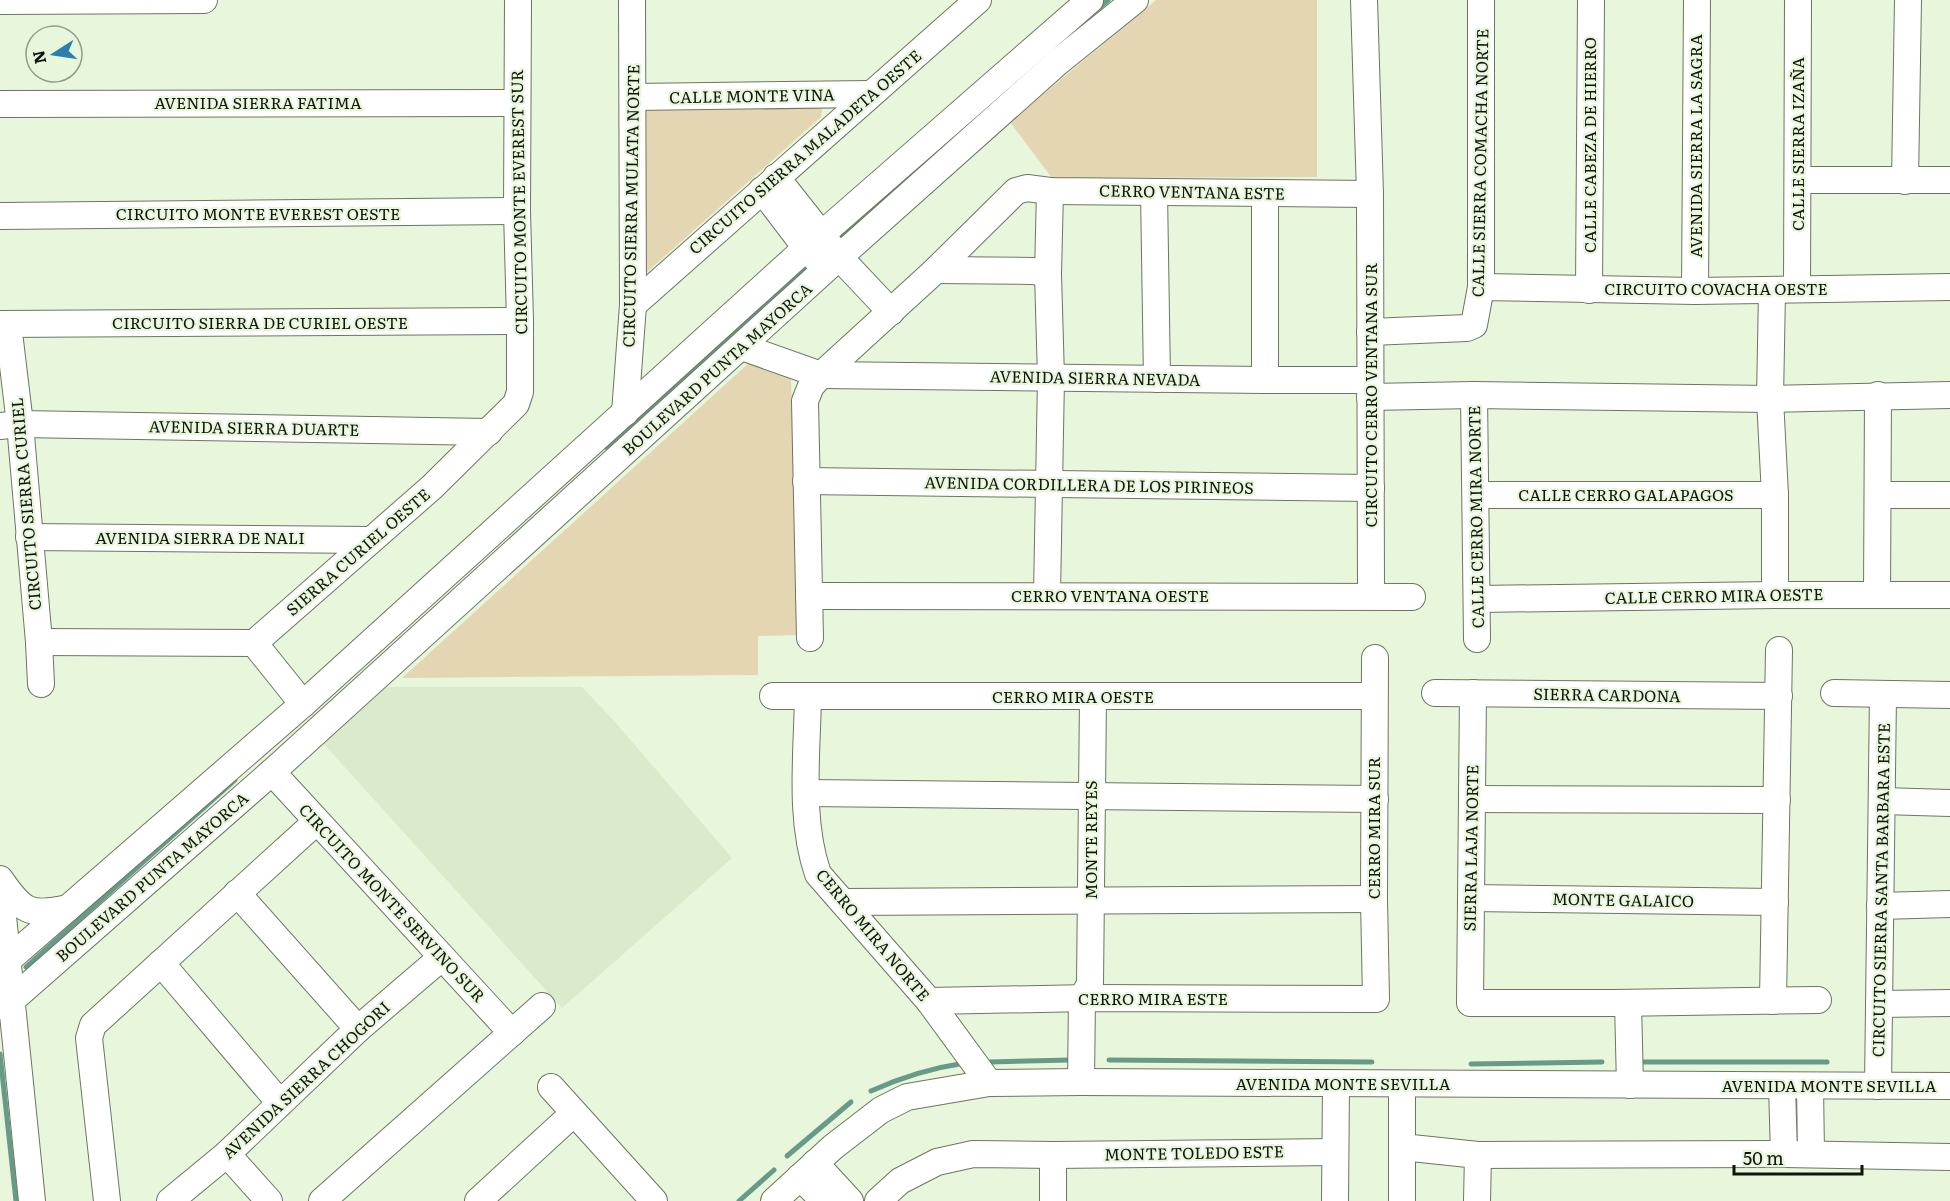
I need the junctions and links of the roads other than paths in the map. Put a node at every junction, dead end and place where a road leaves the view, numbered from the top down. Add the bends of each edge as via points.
1 (0, 0) edge
2 (204, 0) edge
3 (518, 0) edge
4 (632, 0) edge
5 (978, 0) edge
6 (1090, 0) edge
7 (1136, 0) edge
8 (1364, 0) edge
9 (1481, 0) edge
10 (1590, 0) edge
11 (1697, 0) edge
12 (1798, 0) edge
13 (1908, 0) edge
14 (871, 94) junction
15 (633, 97) junction
16 (517, 103) junction
17 (0, 104) edge
18 (1799, 180) junction
19 (1950, 180) edge
20 (1905, 181) junction
21 (769, 184) junction
22 (1050, 191) junction
23 (1154, 192) junction
24 (1265, 193) junction
25 (1370, 194) junction
26 (517, 211) junction
27 (0, 216) edge
28 (814, 241) junction
29 (833, 264) junction
30 (936, 270) junction
31 (1048, 274) junction
32 (1481, 287) junction
33 (1950, 287) edge
34 (1797, 288) junction
35 (1589, 290) junction
36 (1695, 291) junction
37 (1772, 291) junction
38 (633, 305) junction
39 (884, 318) junction
40 (520, 321) junction
41 (4, 324) edge
42 (1370, 332) junction
43 (742, 347) junction
44 (821, 375) junction
45 (1051, 378) junction
46 (1157, 379) junction
47 (1265, 380) junction
48 (1370, 388) junction
49 (1950, 394) edge
50 (1474, 395) junction
51 (1878, 395) junction
52 (1770, 399) junction
53 (516, 404) joint
54 (625, 413) junction
55 (9, 414) edge
56 (489, 432) junction
57 (806, 481) junction
58 (1048, 484) junction
59 (1371, 488) junction
60 (1476, 495) junction
61 (1775, 495) junction
62 (1878, 495) junction
63 (1950, 495) edge
64 (29, 537) junction
65 (370, 540) junction
66 (1371, 595) junction
67 (1775, 595) junction
68 (1877, 595) junction
69 (1950, 595) edge
70 (809, 596) junction
71 (1047, 596) junction
72 (1412, 597) dead end
73 (1478, 599) junction
74 (810, 638) dead end
75 (1477, 639) dead end
76 (39, 642) junction
77 (254, 643) junction
78 (1779, 650) dead end
79 (1374, 658) dead end
80 (41, 684) dead end
81 (1435, 693) dead end
82 (1473, 693) junction
83 (1834, 693) dead end
84 (1883, 695) junction
85 (1950, 695) edge
86 (773, 696) dead end
87 (1373, 696) junction
88 (1779, 696) junction
89 (808, 697) junction
90 (1093, 697) junction
91 (303, 704) junction
92 (281, 723) junction
93 (302, 744) junction
94 (272, 772) junction
95 (807, 793) junction
96 (1092, 795) junction
97 (1375, 799) junction
98 (1472, 799) junction
99 (1777, 800) junction
100 (1881, 801) junction
101 (1950, 802) edge
102 (316, 822) junction
103 (0, 879) edge
104 (0, 887) edge
105 (237, 893) junction
106 (1471, 898) junction
107 (1091, 899) junction
108 (1374, 899) junction
109 (843, 902) junction
110 (1775, 902) junction
111 (1950, 904) edge
112 (1880, 906) junction
113 (68, 909) junction
114 (441, 958) junction
115 (161, 963) junction
116 (4, 964) edge
117 (1090, 993) junction
118 (1376, 999) joint
119 (1818, 1000) dead end
120 (930, 1001) junction
121 (1773, 1001) junction
122 (6, 1003) edge
123 (1621, 1003) junction
124 (1950, 1003) edge
125 (1879, 1004) junction
126 (542, 1006) dead end
127 (358, 1029) junction
128 (512, 1033) junction
129 (1089, 1082) junction
130 (989, 1083) junction
131 (1336, 1084) junction
132 (1402, 1084) junction
133 (1623, 1085) junction
134 (1782, 1086) junction
135 (1810, 1086) junction
136 (1878, 1086) junction
137 (1950, 1086) edge
138 (552, 1088) dead end
139 (280, 1103) junction
140 (574, 1113) junction
141 (1402, 1147) junction
142 (1335, 1152) junction
143 (226, 1154) junction
144 (1784, 1154) junction
145 (1811, 1154) junction
146 (1053, 1155) junction
147 (1478, 1155) junction
148 (1950, 1157) edge
149 (808, 1170) junction
150 (648, 1199) edge
151 (32, 1201) edge
152 (107, 1201) edge
153 (170, 1201) edge
154 (269, 1201) edge
155 (322, 1201) edge
156 (478, 1201) edge
157 (774, 1201) edge
158 (824, 1201) edge
159 (850, 1201) edge
160 (878, 1201) edge
161 (1053, 1201) edge
162 (1335, 1201) edge
163 (1402, 1201) edge
164 (1477, 1201) edge

1 - 2 street
3 - 16 street, CIRCUITO MONTE EVEREST SUR
4 - 15 street, CIRCUITO SIERRA MULATA NORTE
5 - 14 street, CIRCUITO SIERRA MALADETA OESTE
6 - 28 street, BOULEVARD PUNTA MAYORCA
7 - 29 street, BOULEVARD PUNTA MAYORCA via 1058,62
8 - 25 street, CIRCUITO CERRO VENTANA SUR
9 - 32 street, CALLE SIERRA COMACHA NORTE
10 - 35 street, CALLE CABEZA DE HIERRO
11 - 36 street, AVENIDA SIERRA LA SAGRA
12 - 18 street, CALLE SIERRA IZAÑA
13 - 20 street
14 - 15 street, CALLE MONTE VINA
14 - 21 street, CIRCUITO SIERRA MALADETA OESTE
15 - 38 street, CIRCUITO SIERRA MULATA NORTE
16 - 17 street, AVENIDA SIERRA FATIMA
16 - 26 street, CIRCUITO MONTE EVEREST SUR
18 - 20 street
18 - 34 street, CALLE SIERRA IZAÑA
19 - 20 street
21 - 28 street
21 - 38 street, CIRCUITO SIERRA MALADETA OESTE
22 - 23 street, CERRO VENTANA ESTE
22 - 30 street, CERRO VENTANA ESTE via 1016,191
22 - 31 street
23 - 24 street, CERRO VENTANA ESTE
23 - 46 street
24 - 25 street, CERRO VENTANA ESTE
24 - 47 street
25 - 42 street, CIRCUITO CERRO VENTANA SUR
26 - 27 street, CIRCUITO MONTE EVEREST OESTE
26 - 40 street, CIRCUITO MONTE EVEREST SUR
28 - 29 street
28 - 54 street, BOULEVARD PUNTA MAYORCA
29 - 39 street
29 - 43 street, BOULEVARD PUNTA MAYORCA
30 - 31 street
30 - 39 street
31 - 45 street
32 - 35 street, CIRCUITO COVACHA OESTE
32 - 42 street, CALLE SIERRA COMACHA NORTE via 1474,325 1467,328
33 - 34 street, CIRCUITO COVACHA OESTE
34 - 37 street, CIRCUITO COVACHA OESTE
35 - 36 street, CIRCUITO COVACHA OESTE
36 - 37 street, CIRCUITO COVACHA OESTE
37 - 52 street
38 - 54 street, CIRCUITO SIERRA MULATA NORTE
39 - 44 street
40 - 41 street, CIRCUITO SIERRA DE CURIEL OESTE
40 - 53 street, CIRCUITO MONTE EVEREST SUR via 520,392
41 - 55 street, CIRCUITO SIERRA CURIEL
42 - 48 street, CIRCUITO CERRO VENTANA SUR
43 - 44 street, AVENIDA SIERRA NEVADA
43 - 93 street, BOULEVARD PUNTA MAYORCA
44 - 45 street, AVENIDA SIERRA NEVADA
44 - 57 street via 805,401
45 - 46 street, AVENIDA SIERRA NEVADA
45 - 58 street
46 - 47 street, AVENIDA SIERRA NEVADA
47 - 48 street, AVENIDA SIERRA NEVADA
48 - 50 street, AVENIDA SIERRA NEVADA
48 - 59 street, CIRCUITO CERRO VENTANA SUR
49 - 51 street, AVENIDA SIERRA NEVADA
50 - 52 street, AVENIDA SIERRA NEVADA
50 - 60 street, CALLE CERRO MIRA NORTE
51 - 52 street, AVENIDA SIERRA NEVADA
51 - 62 street
52 - 61 street
53 - 56 street, SIERRA CURIEL OESTE
54 - 91 street, BOULEVARD PUNTA MAYORCA
55 - 56 street, AVENIDA SIERRA DUARTE
55 - 64 street, CIRCUITO SIERRA CURIEL
56 - 65 street, SIERRA CURIEL OESTE
57 - 58 street, AVENIDA CORDILLERA DE LOS PIRINEOS
57 - 70 street
58 - 59 street, AVENIDA CORDILLERA DE LOS PIRINEOS
58 - 71 street
59 - 66 street, CIRCUITO CERRO VENTANA SUR
60 - 61 street, CALLE CERRO GALAPAGOS
60 - 73 street, CALLE CERRO MIRA NORTE
61 - 67 street
62 - 63 street
62 - 68 street
64 - 65 street, AVENIDA SIERRA DE NALI
64 - 76 street, CIRCUITO SIERRA CURIEL
65 - 77 street, SIERRA CURIEL OESTE
66 - 71 street, CERRO VENTANA OESTE
66 - 72 street, CERRO VENTANA OESTE
67 - 68 street, CALLE CERRO MIRA OESTE
67 - 73 street, CALLE CERRO MIRA OESTE
68 - 69 street, CALLE CERRO MIRA OESTE
70 - 71 street, CERRO VENTANA OESTE
70 - 74 street
73 - 75 street, CALLE CERRO MIRA NORTE
76 - 77 street
76 - 80 street, CIRCUITO SIERRA CURIEL
77 - 91 street
78 - 88 street
79 - 87 street, CERRO MIRA SUR
81 - 82 street, SIERRA CARDONA
82 - 88 street, SIERRA CARDONA
82 - 98 street, SIERRA LAJA NORTE
83 - 84 street
84 - 85 street
84 - 100 street, CIRCUITO SIERRA SANTA BARBARA ESTE
86 - 89 street, CERRO MIRA OESTE
87 - 90 street, CERRO MIRA OESTE
87 - 97 street, CERRO MIRA SUR
88 - 99 street
89 - 90 street, CERRO MIRA OESTE
89 - 95 street, CERRO MIRA NORTE
90 - 96 street, MONTE REYES
91 - 92 street, BOULEVARD PUNTA MAYORCA
92 - 93 street
92 - 113 street, BOULEVARD PUNTA MAYORCA
93 - 94 street, BOULEVARD PUNTA MAYORCA
94 - 102 street, CIRCUITO MONTE SERVINO SUR
94 - 122 street, BOULEVARD PUNTA MAYORCA
95 - 96 street
95 - 109 street, CERRO MIRA NORTE via 810,851 815,867
96 - 97 street
96 - 107 street, MONTE REYES
97 - 108 street, CERRO MIRA SUR
98 - 99 street
98 - 106 street, SIERRA LAJA NORTE
99 - 110 street
100 - 101 street
100 - 112 street, CIRCUITO SIERRA SANTA BARBARA ESTE
102 - 105 street
102 - 114 street, CIRCUITO MONTE SERVINO SUR
103 - 113 street via 14,899 30,911
104 - 116 street
105 - 115 street
105 - 127 street
106 - 110 street, MONTE GALAICO
106 - 123 street, SIERRA LAJA NORTE via 1470,1003
107 - 108 street
107 - 109 street
107 - 117 street, MONTE REYES
108 - 118 street, CERRO MIRA SUR
109 - 120 street, CERRO MIRA NORTE
110 - 121 street
111 - 112 street
112 - 125 street, CIRCUITO SIERRA SANTA BARBARA ESTE
113 - 116 street, BOULEVARD PUNTA MAYORCA
114 - 127 street, AVENIDA SIERRA CHOGORI
114 - 128 street, CIRCUITO MONTE SERVINO SUR
115 - 139 street
115 - 152 street via 93,1025 89,1038
116 - 122 street
117 - 118 street, CERRO MIRA ESTE
117 - 120 street, CERRO MIRA ESTE
117 - 129 street, MONTE REYES
119 - 121 street
120 - 130 street, CERRO MIRA NORTE
121 - 123 street
122 - 151 street
123 - 133 street
124 - 125 street
125 - 136 street, CIRCUITO SIERRA SANTA BARBARA ESTE
126 - 128 street
127 - 139 street, AVENIDA SIERRA CHOGORI
128 - 155 street
129 - 130 street, AVENIDA MONTE SEVILLA
129 - 131 street, AVENIDA MONTE SEVILLA
130 - 149 street, AVENIDA MONTE SEVILLA via 898,1101 881,1110
131 - 132 street, AVENIDA MONTE SEVILLA
131 - 142 street
132 - 133 street, AVENIDA MONTE SEVILLA
132 - 141 street
133 - 134 street, AVENIDA MONTE SEVILLA
134 - 135 street, AVENIDA MONTE SEVILLA
134 - 144 street
135 - 136 street, AVENIDA MONTE SEVILLA
135 - 145 street
136 - 137 street, AVENIDA MONTE SEVILLA
138 - 140 street
139 - 143 street, AVENIDA SIERRA CHOGORI
140 - 150 street
140 - 156 street
141 - 147 street
141 - 163 street
142 - 146 street, MONTE TOLEDO ESTE
142 - 162 street
143 - 153 street, AVENIDA SIERRA CHOGORI
143 - 154 street
144 - 145 street
144 - 147 street
145 - 148 street
146 - 160 street, MONTE TOLEDO ESTE via 973,1154 937,1162 900,1181
146 - 161 street
147 - 164 street
149 - 157 street, AVENIDA MONTE SEVILLA
149 - 158 street
149 - 159 street

